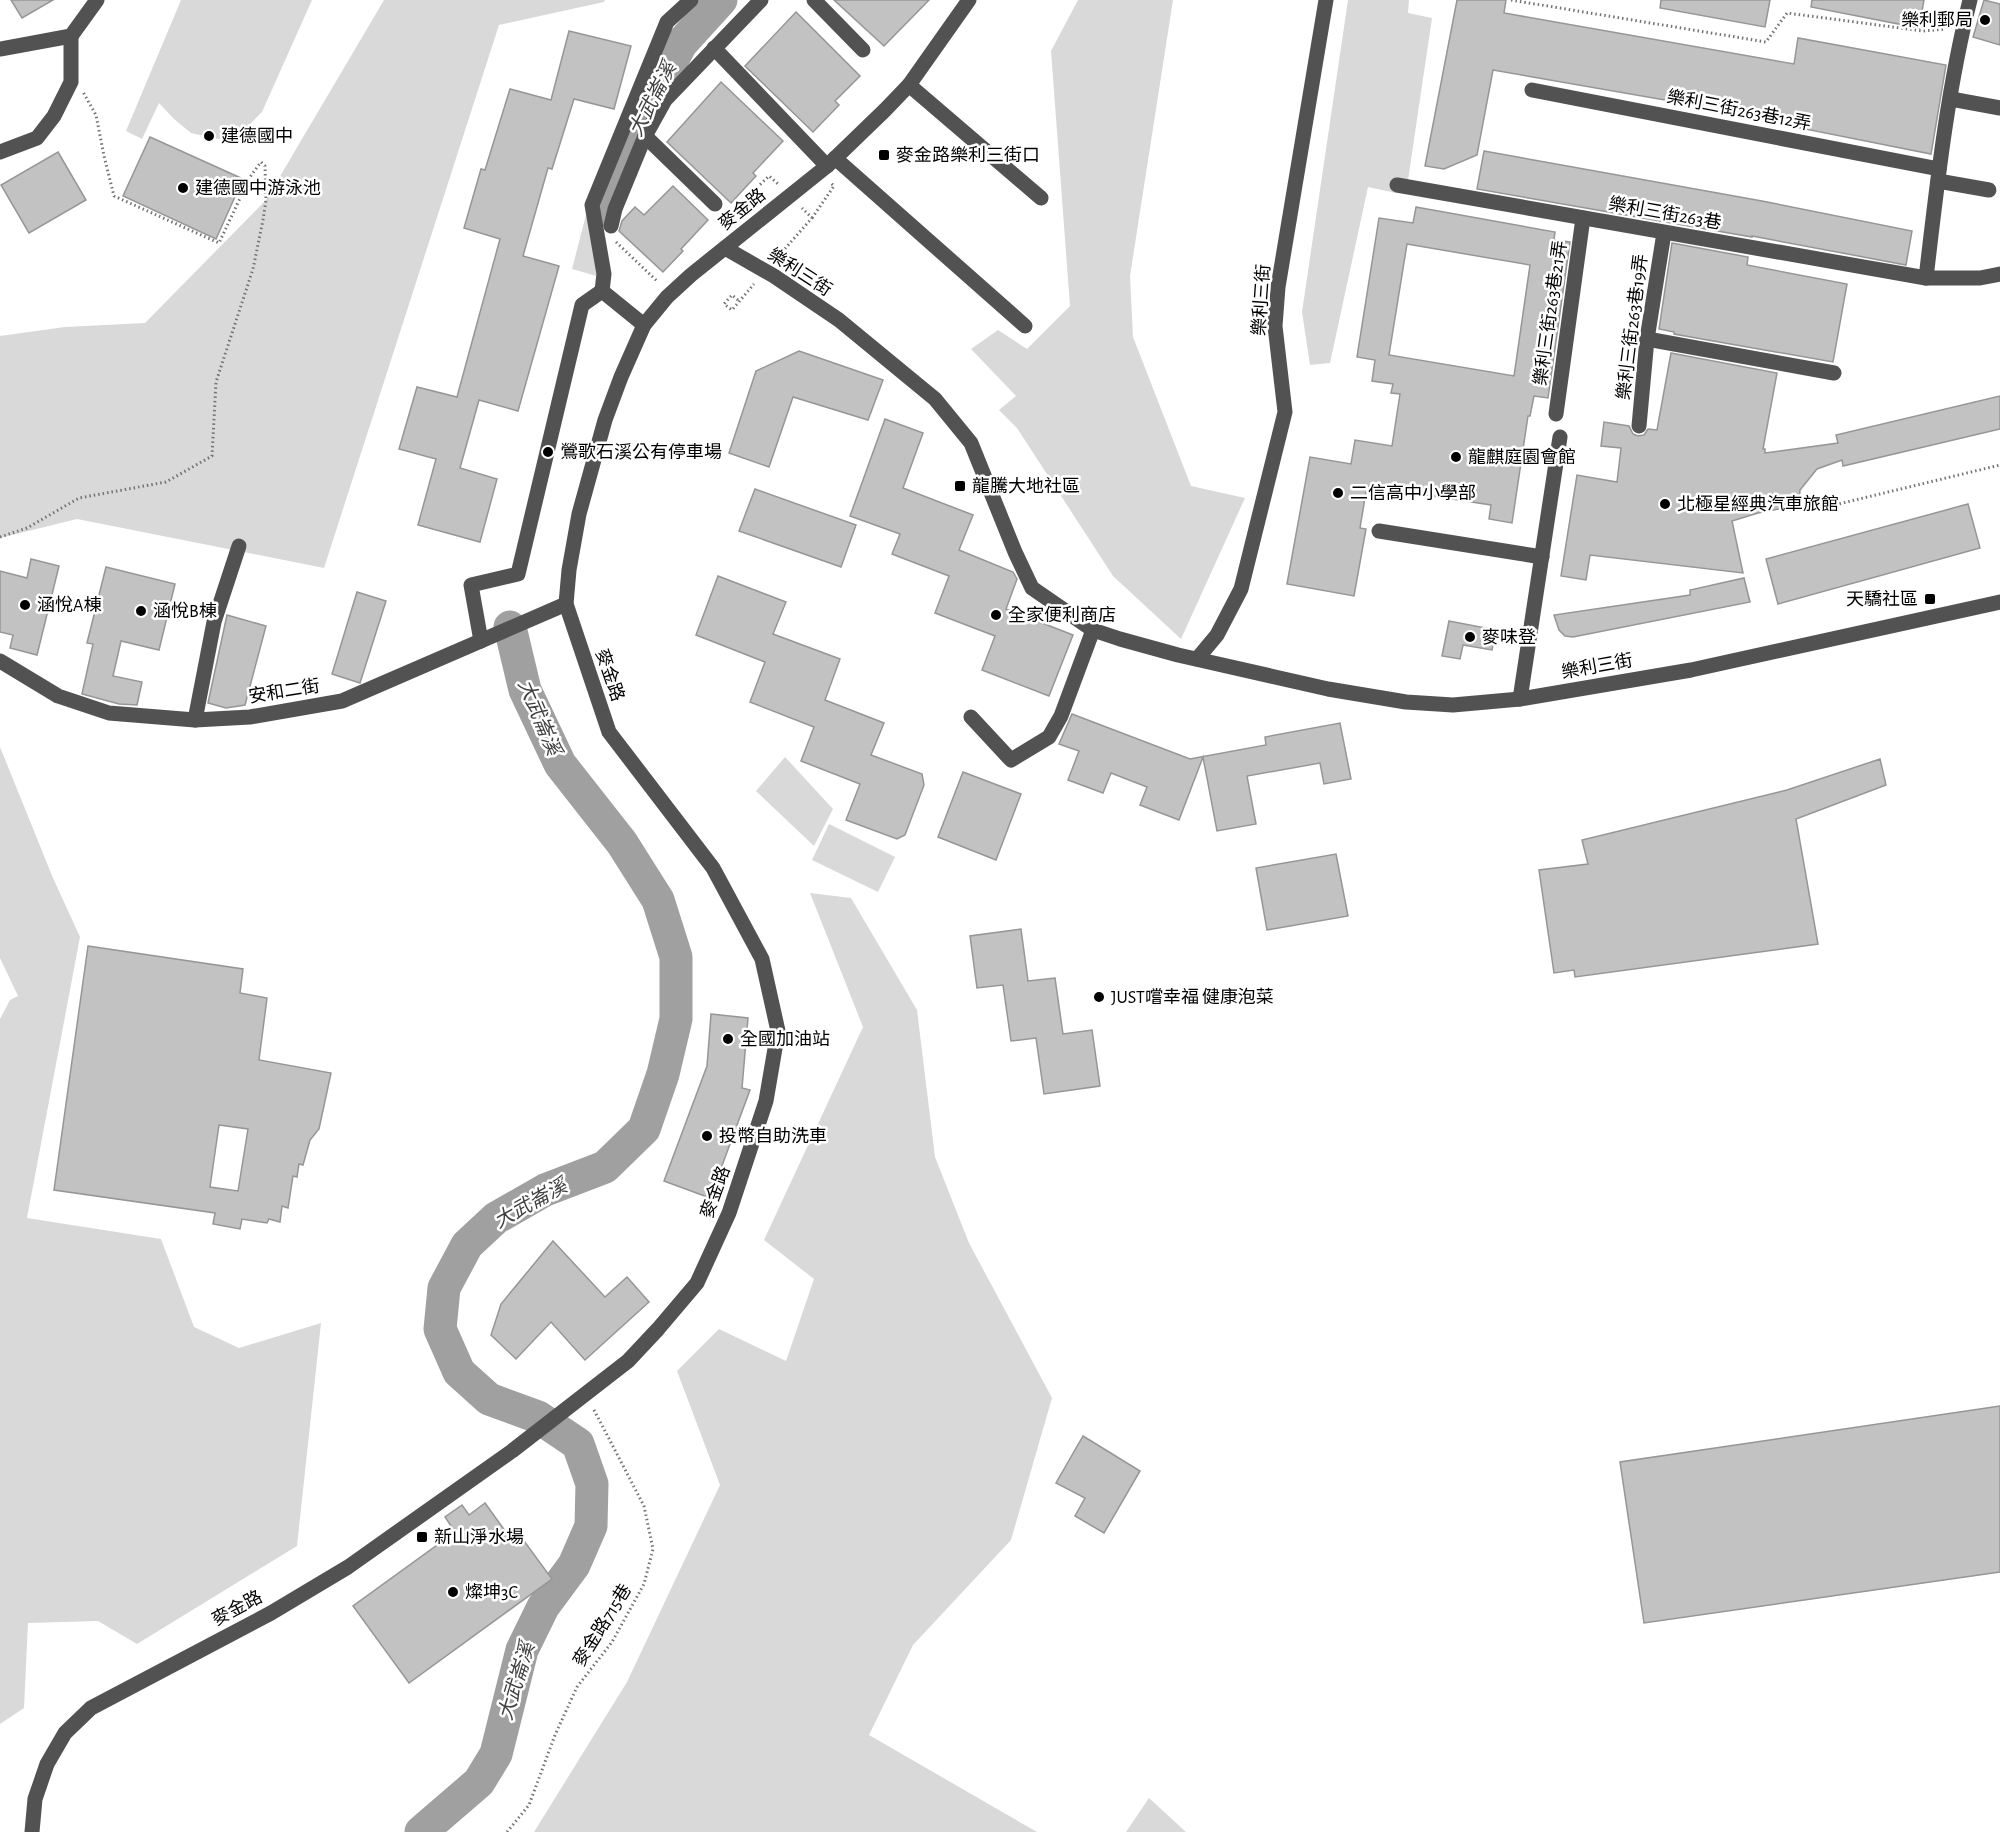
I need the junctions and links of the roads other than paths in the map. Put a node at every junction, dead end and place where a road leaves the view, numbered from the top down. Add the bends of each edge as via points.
1 (97, 0) edge
2 (692, 0) edge
3 (761, 0) edge
4 (814, 0) edge
5 (1326, 0) edge
6 (1970, 0) edge
7 (965, 1) edge
8 (71, 36) junction
9 (714, 48) junction
10 (0, 49) edge
11 (862, 50) dead end
12 (909, 85) junction
13 (1532, 90) dead end
14 (1951, 99) junction
15 (2000, 108) edge
16 (645, 136) junction
17 (0, 152) edge
18 (831, 162) junction
19 (1939, 175) junction
20 (1397, 185) dead end
21 (1989, 190) dead end
22 (1041, 198) dead end
23 (715, 204) dead end
24 (1582, 218) junction
25 (611, 226) road end
26 (1664, 233) junction
27 (725, 248) junction
28 (2000, 274) edge
29 (1926, 278) junction
30 (602, 291) junction
31 (644, 325) junction
32 (1025, 326) dead end
33 (1647, 339) junction
34 (1834, 373) dead end
35 (1556, 414) dead end
36 (1639, 426) dead end
37 (1560, 437) dead end
38 (1379, 531) dead end
39 (239, 546) dead end
40 (1542, 557) junction
41 (2000, 602) edge
42 (566, 604) junction
43 (1093, 630) junction
44 (487, 639) junction
45 (1197, 659) junction
46 (0, 661) edge
47 (1520, 699) junction
48 (971, 717) dead end
49 (195, 720) junction
50 (32, 1832) edge

1 - 8 street
2 - 30 street via 667,22 592,205 604,274
3 - 9 street
4 - 11 street
5 - 45 street, 樂利三街 via 1278,286 1275,326 1286,412 1241,588 1217,635
6 - 14 street
7 - 12 street, 麥金路
8 - 10 street
8 - 17 street via 70,82 54,116 37,138
9 - 16 street via 665,100
9 - 18 street
12 - 18 street, 麥金路
12 - 22 street
13 - 19 street, 樂利三街263巷12弄
14 - 15 street
14 - 19 street
16 - 23 street
16 - 25 street
18 - 27 street, 麥金路
18 - 32 street
19 - 21 street, 樂利三街263巷12弄
19 - 29 street
20 - 24 street, 樂利三街263巷
24 - 26 street, 樂利三街263巷
24 - 35 street, 樂利三街263巷21弄
26 - 29 street, 樂利三街263巷
26 - 33 street, 樂利三街263巷19弄
27 - 31 street, 麥金路 via 667,297
27 - 43 street, 樂利三街 via 839,320 935,399 971,443 1032,588
28 - 29 street, 樂利三街263巷
30 - 31 street
30 - 44 street via 582,305 518,574 471,585
31 - 42 street, 麥金路 via 605,420 582,504
33 - 34 street
33 - 36 street, 樂利三街263巷19弄
37 - 40 street
38 - 40 street
39 - 49 street via 214,622
40 - 47 street
41 - 47 street, 樂利三街 via 1691,670
42 - 44 street, 安和二街
42 - 50 street, 麥金路 via 609,732 713,868 762,960 778,1031 766,1101 729,1213 697,1283 628,1361 512,1451 348,1567 91,1708 65,1733 47,1764 35,1799
43 - 45 street, 樂利三街
43 - 48 street via 1061,716 1049,737 1011,760
44 - 49 street, 安和二街 via 342,701 249,717
45 - 47 street, 樂利三街 via 1406,702 1453,705
46 - 49 street, 安和二街 via 58,696 109,713

